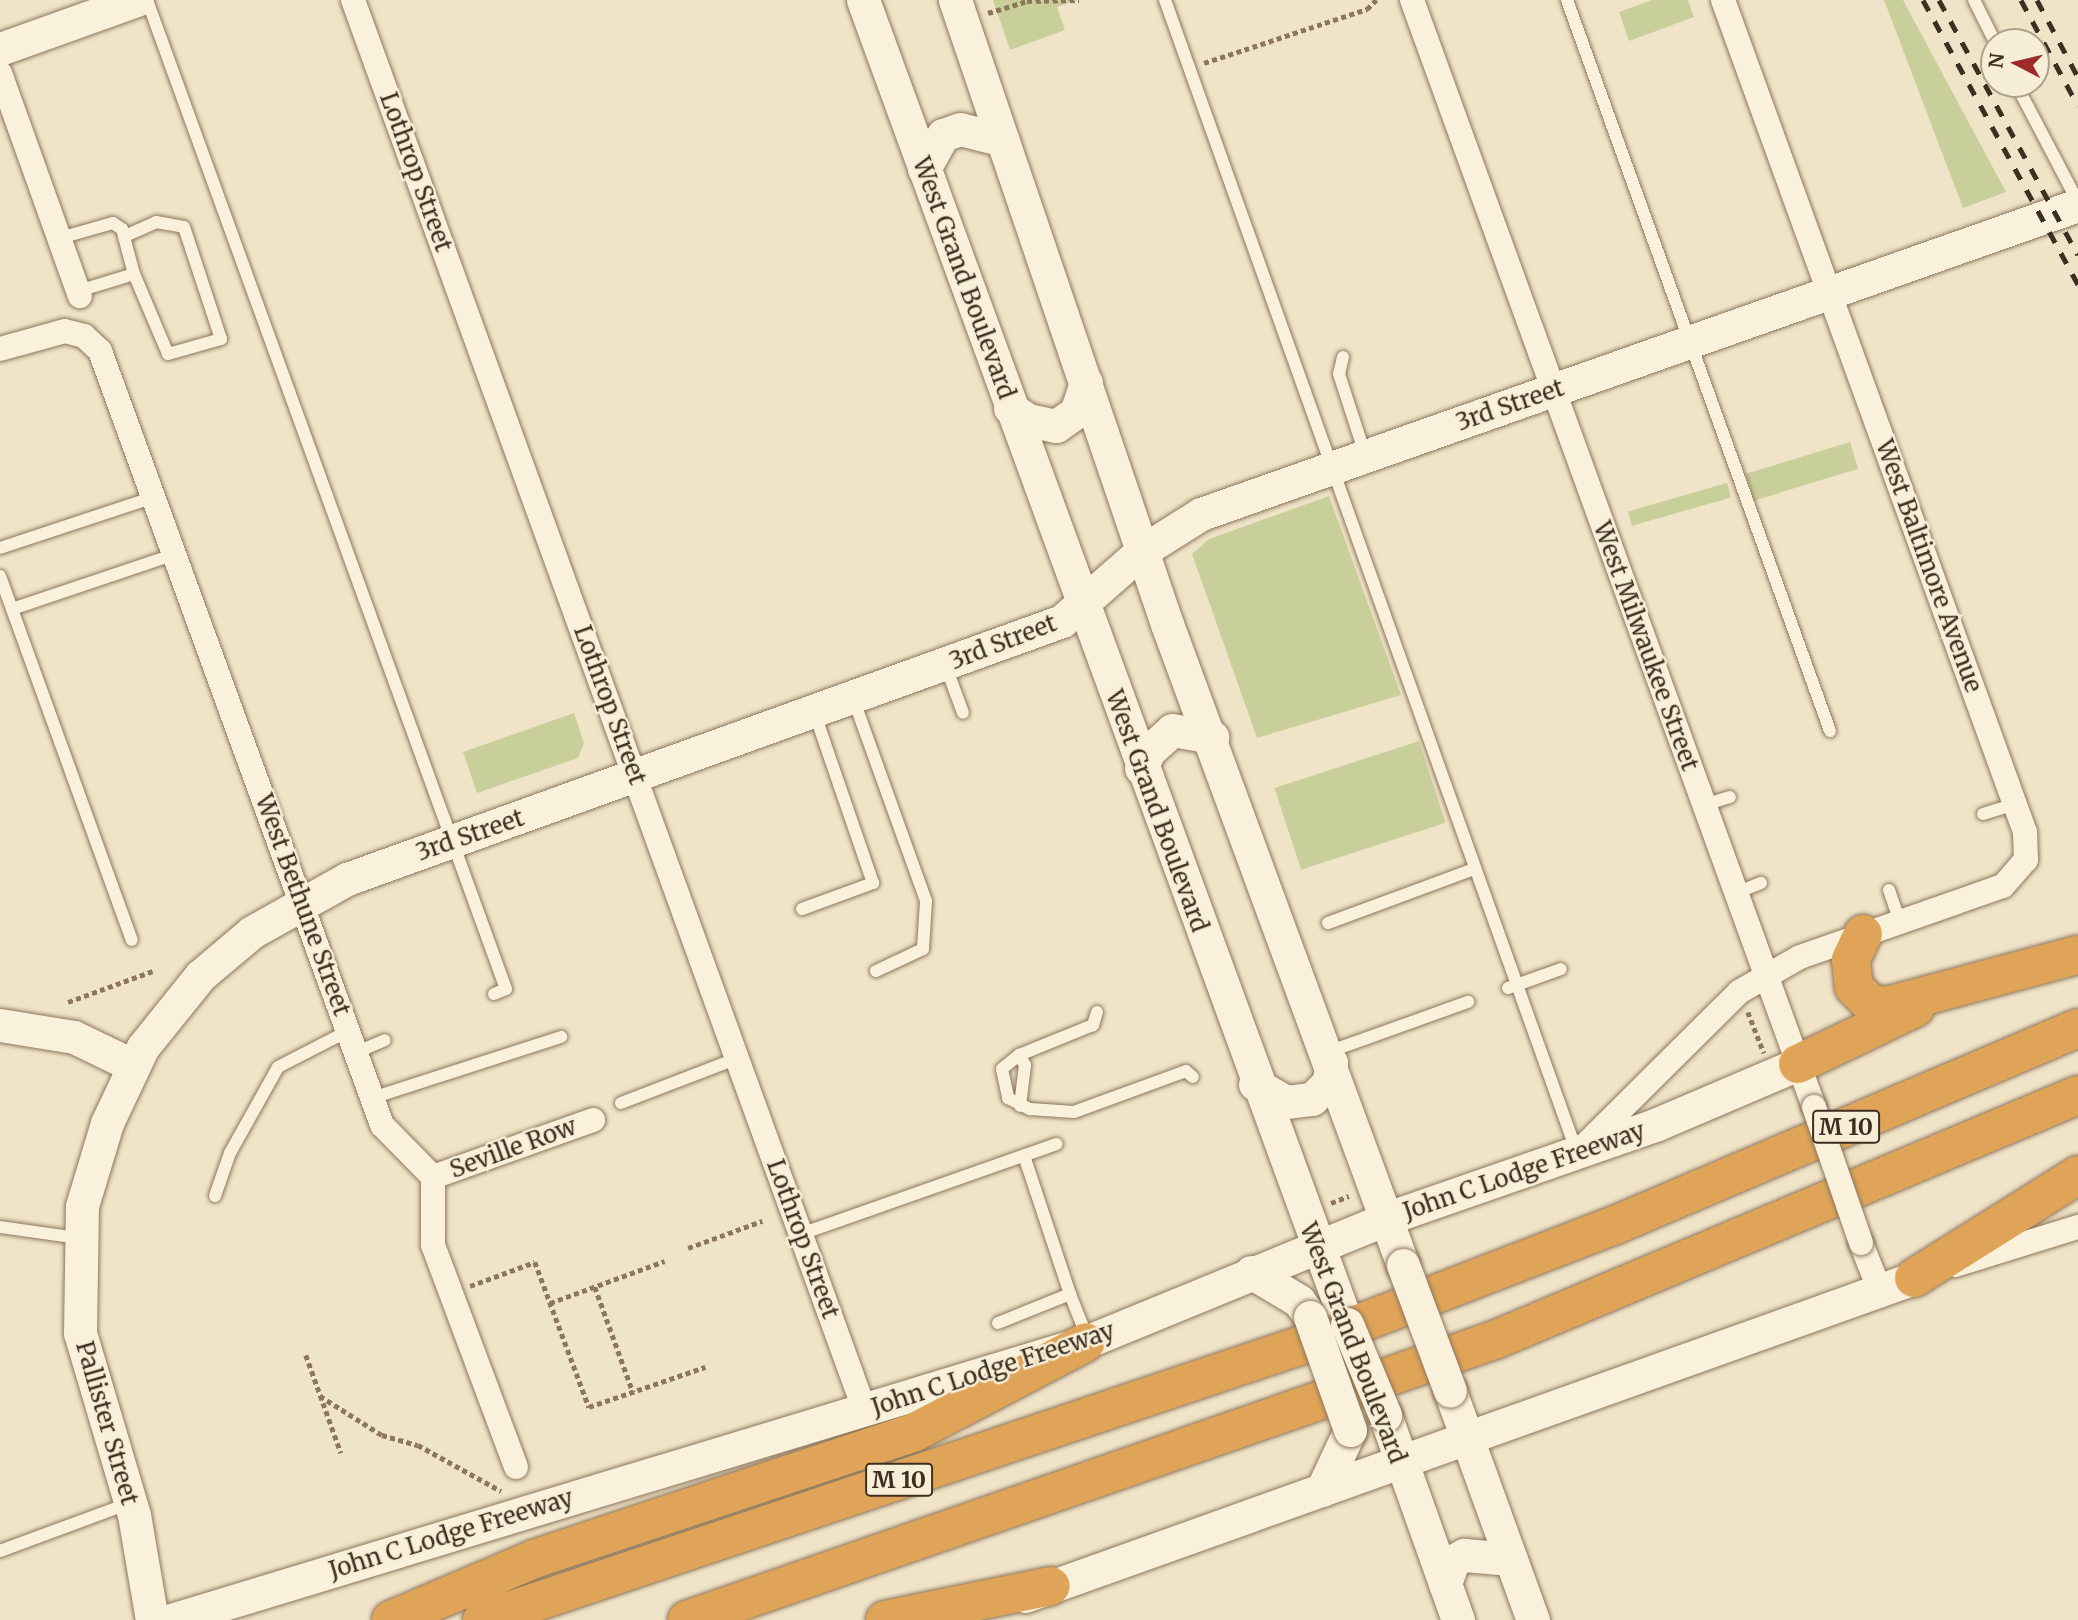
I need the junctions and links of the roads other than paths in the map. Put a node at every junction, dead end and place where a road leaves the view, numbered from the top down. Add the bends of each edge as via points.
1 (137, 0) edge
2 (147, 0) edge
3 (353, 0) edge
4 (863, 0) edge
5 (1165, 0) edge
6 (1412, 0) edge
7 (1567, 0) edge
8 (1723, 0) edge
9 (1974, 0) edge
10 (959, 11) edge
11 (1988, 28) edge
12 (0, 49) edge
13 (0, 73) edge
14 (2023, 98) edge
15 (1003, 140) junction
16 (925, 169) junction
17 (2078, 203) edge
18 (125, 236) junction
19 (60, 238) junction
20 (134, 274) junction
21 (1830, 292) junction
22 (79, 293) joint
23 (1691, 341) junction
24 (0, 349) edge
25 (1343, 357) dead end
26 (1086, 383) junction
27 (1553, 390) junction
28 (1010, 408) junction
29 (1366, 456) junction
30 (1330, 469) junction
31 (154, 496) junction
32 (0, 548) edge
33 (1142, 551) junction
34 (175, 554) junction
35 (0, 576) edge
36 (1082, 606) junction
37 (12, 609) junction
38 (945, 664) junction
39 (853, 698) junction
40 (814, 712) junction
41 (963, 713) dead end
42 (1830, 731) dead end
43 (1212, 737) junction
44 (1141, 768) junction
45 (636, 777) junction
46 (1730, 797) dead end
47 (2016, 804) junction
48 (1704, 805) junction
49 (1983, 814) dead end
50 (452, 841) junction
51 (1474, 869) junction
52 (1761, 883) dead end
53 (1889, 890) dead end
54 (1735, 893) junction
55 (302, 900) junction
56 (802, 909) dead end
57 (1900, 922) junction
58 (1328, 923) dead end
59 (1863, 934) junction
60 (132, 940) dead end
61 (2078, 955) edge
62 (1561, 969) dead end
63 (876, 971) dead end
64 (1765, 975) junction
65 (1987, 975) junction
66 (1512, 986) junction
67 (494, 994) dead end
68 (1468, 1002) dead end
69 (1097, 1012) dead end
70 (0, 1025) edge
71 (2078, 1028) edge
72 (561, 1037) dead end
73 (385, 1040) dead end
74 (353, 1041) junction
75 (1019, 1055) junction
76 (1329, 1057) junction
77 (738, 1058) junction
78 (1781, 1061) junction
79 (132, 1065) junction
80 (1193, 1077) dead end
81 (1255, 1084) junction
82 (2078, 1095) edge
83 (372, 1098) junction
84 (621, 1102) dead end
85 (1020, 1106) junction
86 (593, 1120) dead end
87 (1057, 1144) dead end
88 (1577, 1153) junction
89 (1024, 1156) junction
90 (2078, 1175) edge
91 (433, 1177) junction
92 (215, 1196) dead end
93 (1388, 1218) junction
94 (0, 1227) edge
95 (2078, 1227) edge
96 (801, 1234) junction
97 (79, 1238) junction
98 (1314, 1247) junction
99 (1251, 1272) junction
100 (1897, 1284) junction
101 (1071, 1298) junction
102 (998, 1323) dead end
103 (1087, 1341) junction
104 (865, 1411) junction
105 (1468, 1439) junction
106 (1401, 1462) junction
107 (516, 1467) dead end
108 (1322, 1490) junction
109 (130, 1503) junction
110 (0, 1551) edge
111 (1511, 1559) junction
112 (1445, 1584) junction
113 (1051, 1586) junction
114 (152, 1620) edge
115 (171, 1620) edge
116 (391, 1620) edge
117 (482, 1620) edge
118 (687, 1620) edge
119 (885, 1620) edge
120 (964, 1620) edge
121 (1458, 1620) edge
122 (1533, 1620) edge

1 - 12 main road
2 - 50 lane
3 - 45 street, Lothrop Street
4 - 16 main road, West Grand Boulevard
5 - 30 lane
6 - 27 street, West Milwaukee Street
7 - 23 lane
8 - 21 street, West Baltimore Avenue
9 - 11 lane
10 - 15 main road
13 - 19 street
14 - 17 lane
15 - 16 main road via 960,129 943,135
15 - 26 main road
16 - 28 main road, West Grand Boulevard
17 - 21 main road, 3rd Street
18 - 19 lane via 113,223
18 - 20 lane
18 - 20 lane via 156,222 184,227 221,339 168,354
19 - 22 street
20 - 22 lane
21 - 23 main road, 3rd Street
21 - 47 street, West Baltimore Avenue
23 - 27 main road, 3rd Street
23 - 42 lane
24 - 31 street, West Bethune Street via 52,331 83,336 103,358
25 - 29 lane via 1339,374
26 - 28 main road via 1076,412 1056,426 1028,420
26 - 33 main road
27 - 29 main road, 3rd Street
27 - 48 street, West Milwaukee Street
28 - 36 main road, West Grand Boulevard
29 - 30 main road, 3rd Street
30 - 33 main road, 3rd Street via 1201,514
30 - 51 lane
31 - 32 lane
31 - 34 street, West Bethune Street
33 - 36 main road, 3rd Street
33 - 43 main road
34 - 37 lane
34 - 55 street, West Bethune Street
35 - 37 lane
36 - 38 main road, 3rd Street via 1062,621
36 - 44 main road, West Grand Boulevard
37 - 60 lane
38 - 39 main road, 3rd Street
38 - 41 lane
39 - 40 main road, 3rd Street
39 - 63 lane via 900,812 926,901 923,948
40 - 45 main road, 3rd Street
40 - 56 lane via 873,883
43 - 44 main road via 1172,730 1149,751
43 - 76 main road
44 - 81 main road, West Grand Boulevard
45 - 50 main road, 3rd Street
45 - 77 street, Lothrop Street
46 - 48 lane
47 - 49 lane
47 - 57 street, West Baltimore Avenue via 2027,846 2012,881
48 - 54 street, West Milwaukee Street
50 - 55 main road, 3rd Street
50 - 67 lane via 506,989
51 - 58 lane
51 - 66 lane
52 - 54 lane
53 - 57 lane
54 - 64 street, West Milwaukee Street
55 - 74 street, West Bethune Street
55 - 79 main road, 3rd Street via 200,976
57 - 59 street, West Baltimore Avenue
59 - 64 street, West Baltimore Avenue
59 - 65 highway via 1851,975 1871,1004 1887,1006
61 - 65 highway
62 - 66 lane
64 - 78 street, West Milwaukee Street
64 - 88 street, West Baltimore Avenue via 1698,1030
65 - 78 highway
66 - 88 lane
68 - 76 lane
69 - 75 lane via 1093,1025
70 - 79 main road via 74,1037
71 - 117 highway, M 10 via 1613,1226 1317,1340
72 - 83 lane
73 - 74 lane
74 - 83 street, West Bethune Street
74 - 92 lane via 278,1067 230,1153
75 - 85 lane via 1025,1065
75 - 85 lane via 1002,1069 1002,1087
76 - 81 main road via 1329,1082 1312,1099 1286,1101
76 - 93 main road
77 - 84 lane
77 - 96 street, Lothrop Street
78 - 88 main road, John C Lodge Freeway
78 - 100 street, West Milwaukee Street, bridge via 1814,1107 1861,1243
79 - 97 main road, Pallister Street via 95,1154
80 - 85 lane via 1186,1071 1074,1112
81 - 98 main road, West Grand Boulevard
82 - 118 highway, M 10 via 1497,1339
83 - 91 street, West Bethune Street via 394,1142
86 - 91 street, Seville Row
87 - 89 lane
88 - 93 main road, John C Lodge Freeway
89 - 96 lane
89 - 101 lane
90 - 100 highway
91 - 107 street via 433,1245
93 - 98 main road, John C Lodge Freeway
93 - 105 main road, bridge
94 - 97 lane
95 - 100 street
96 - 104 street, Lothrop Street
97 - 109 main road, Pallister Street via 76,1293 87,1374
98 - 99 main road, John C Lodge Freeway
98 - 106 main road, West Grand Boulevard, bridge
99 - 103 main road, John C Lodge Freeway
99 - 108 main road, bridge via 1299,1301 1310,1317 1350,1430
100 - 105 main road
101 - 102 lane
101 - 103 lane
103 - 104 main road, John C Lodge Freeway
103 - 116 highway via 913,1433 534,1559
104 - 115 main road, John C Lodge Freeway
105 - 106 main road
105 - 111 main road
106 - 108 main road
106 - 112 main road, West Grand Boulevard
108 - 113 main road
109 - 110 lane
109 - 114 main road, Pallister Street
111 - 112 main road via 1464,1555 1453,1561
111 - 122 main road
112 - 121 main road, West Grand Boulevard
113 - 119 highway
113 - 120 main road

